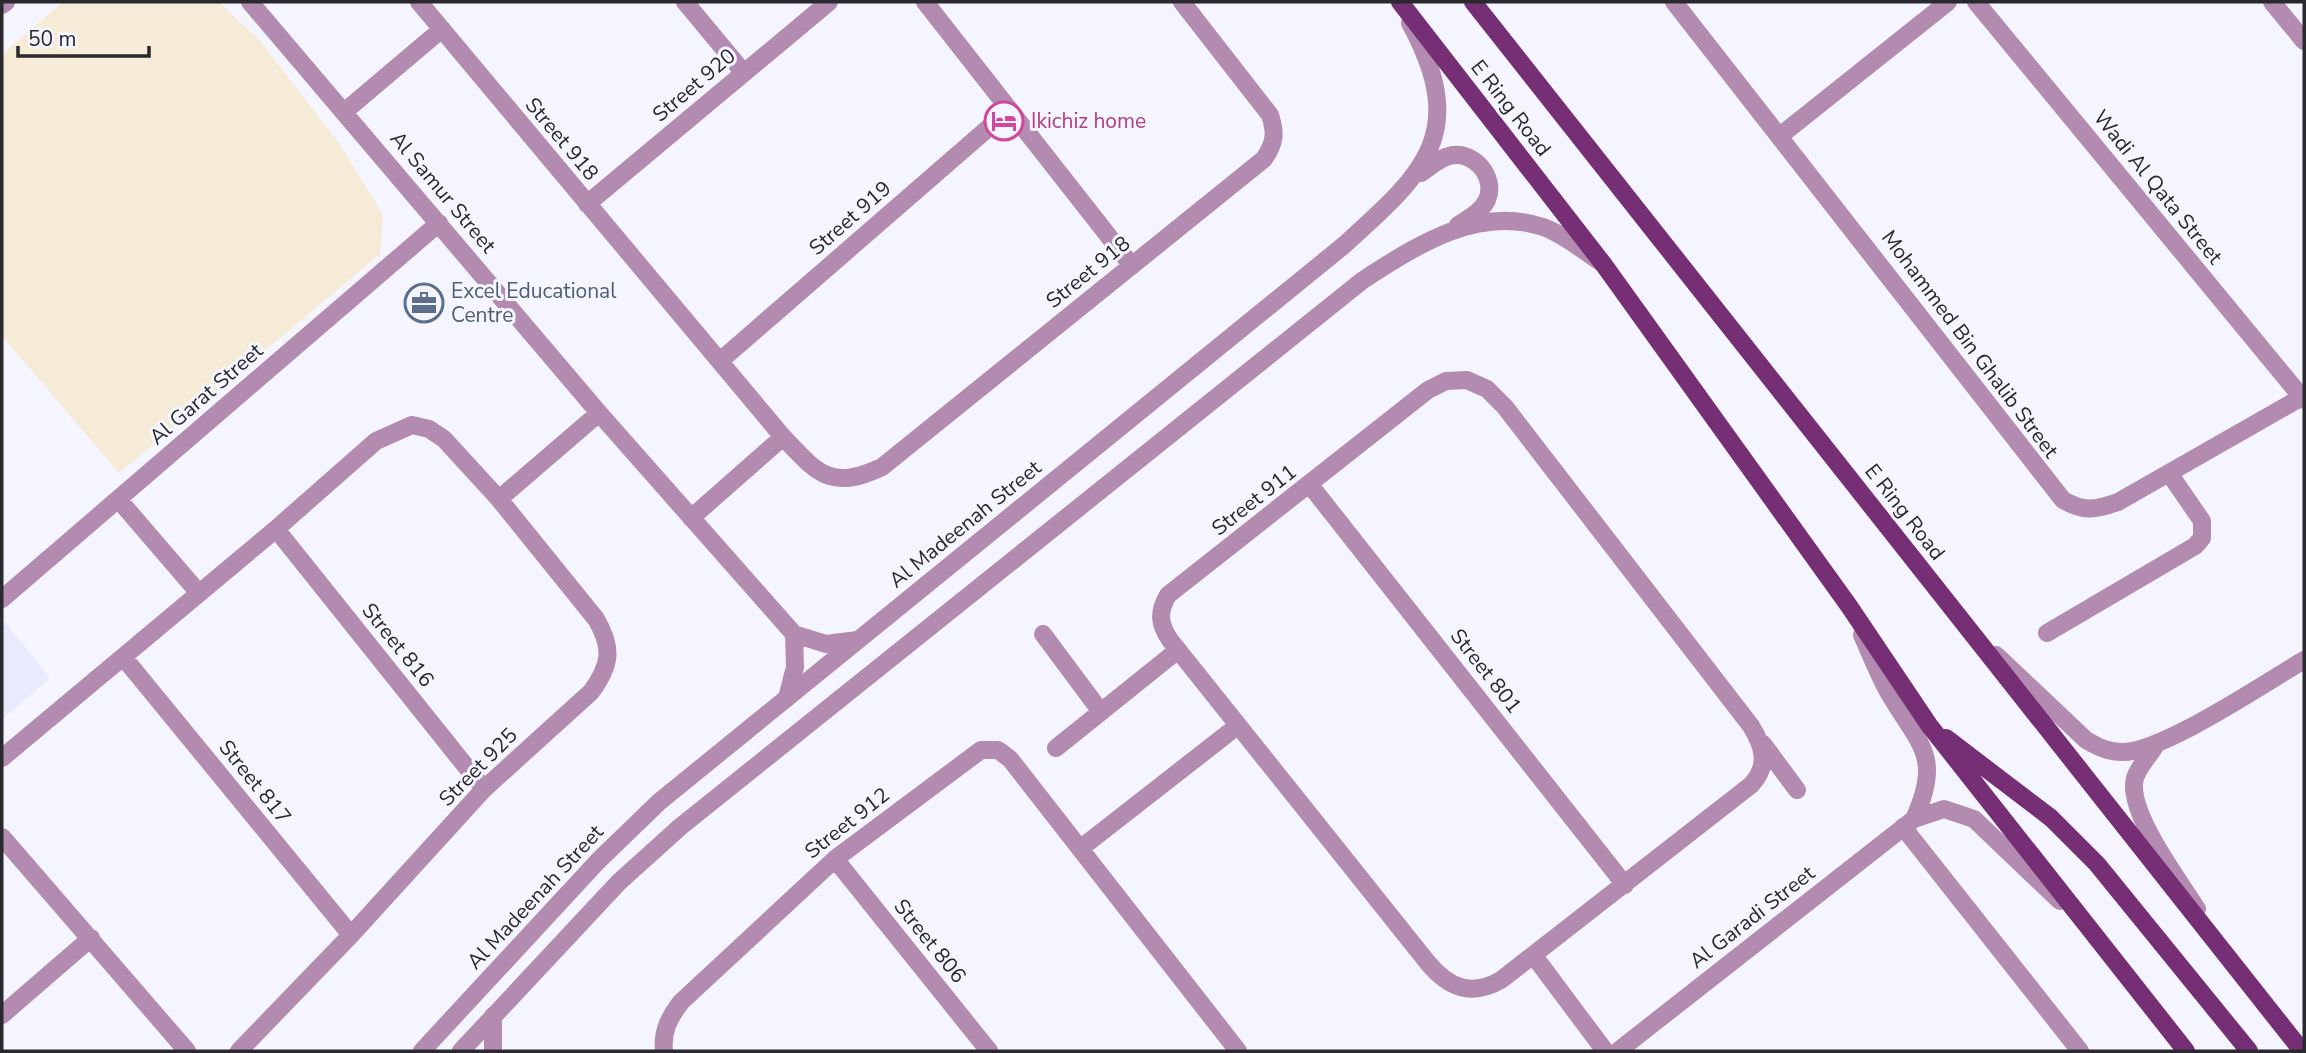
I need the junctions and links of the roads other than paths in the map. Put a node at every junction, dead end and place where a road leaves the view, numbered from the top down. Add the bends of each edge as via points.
1 (250, 2) edge
2 (419, 2) edge
3 (685, 2) edge
4 (830, 2) edge
5 (925, 2) edge
6 (1182, 2) edge
7 (1399, 2) edge
8 (1473, 2) edge
9 (1674, 2) edge
10 (1948, 2) edge
11 (1976, 2) edge
12 (2272, 2) edge
13 (442, 29) junction
14 (2304, 41) edge
15 (744, 73) junction
16 (1010, 110) junction
17 (344, 112) junction
18 (1781, 135) junction
19 (1416, 178) junction
20 (587, 204) junction
21 (439, 223) junction
22 (1449, 229) junction
23 (1132, 265) junction
24 (1604, 265) junction
25 (720, 361) junction
26 (2303, 399) edge
27 (599, 413) junction
28 (783, 437) junction
29 (2169, 473) junction
30 (1310, 485) junction
31 (118, 499) junction
32 (499, 499) junction
33 (691, 518) junction
34 (276, 529) junction
35 (199, 593) junction
36 (2, 599) edge
37 (1849, 606) junction
38 (1968, 629) junction
39 (2047, 633) dead end
40 (794, 634) junction
41 (1043, 634) dead end
42 (858, 640) junction
43 (1178, 650) junction
44 (124, 658) junction
45 (2304, 660) edge
46 (787, 698) junction
47 (1101, 712) junction
48 (1929, 725) junction
49 (1236, 727) junction
50 (1761, 741) junction
51 (2155, 746) junction
52 (1056, 748) dead end
53 (2, 758) edge
54 (484, 789) junction
55 (1797, 790) dead end
56 (1908, 823) junction
57 (2, 837) edge
58 (1081, 849) junction
59 (835, 859) junction
60 (1625, 885) junction
61 (2092, 933) junction
62 (351, 935) junction
63 (91, 939) junction
64 (2220, 947) junction
65 (1534, 956) junction
66 (2, 1015) edge
67 (493, 1016) junction
68 (187, 1051) edge
69 (239, 1051) edge
70 (422, 1051) edge
71 (461, 1051) edge
72 (493, 1051) edge
73 (664, 1051) edge
74 (989, 1051) edge
75 (1238, 1051) edge
76 (1605, 1051) edge
77 (1618, 1051) edge
78 (2080, 1051) edge
79 (2186, 1051) edge
80 (2249, 1051) edge
81 (2302, 1051) edge

1 - 17 street, Al Samur Street
2 - 13 street, Street 918
3 - 15 street
4 - 15 street, Street 920
5 - 16 street
6 - 23 street, Street 918 via 1270,115 1273,145 1264,159
7 - 19 street, Al Madeenah Street via 1421,43 1436,88 1435,133
7 - 24 main road, E Ring Road
8 - 38 main road, E Ring Road
9 - 18 street, Mohammed Bin Ghalib Street
10 - 18 street
11 - 26 street, Wadi Al Qata Street
12 - 14 street
13 - 17 street
13 - 20 street, Street 918
15 - 20 street, Street 920
16 - 23 street
16 - 25 street, Street 919
17 - 21 street, Al Samur Street
18 - 29 street, Mohammed Bin Ghalib Street via 2063,500 2081,511 2099,509
19 - 22 street via 1450,156 1461,155 1481,166 1488,198 1473,216
19 - 42 street, Al Madeenah Street via 1343,246
20 - 25 street, Street 918
21 - 27 street, Al Samur Street
21 - 31 street, Al Garat Street
22 - 24 street via 1527,222 1569,240
22 - 67 street via 1363,280 680,827 619,882
23 - 28 street, Street 918 via 882,467 846,480 829,477 813,469
24 - 37 main road, E Ring Road
25 - 28 street, Street 918
26 - 29 street, Mohammed Bin Ghalib Street
27 - 32 street
27 - 33 street, Al Samur Street
28 - 33 street
29 - 39 street via 2202,521 2202,538
30 - 43 street, Street 911 via 1168,596 1160,615 1162,628
30 - 50 street, Street 911 via 1428,390 1446,381 1467,380 1487,389
30 - 60 street, Street 801
31 - 35 street
31 - 36 street, Al Garat Street
32 - 34 street, Street 925 via 444,439 412,425 376,441
32 - 54 street, Street 925 via 596,619 610,655 591,692
33 - 40 street, Al Samur Street
34 - 35 street, Street 925
34 - 54 street, Street 816
35 - 44 street, Street 925
37 - 48 main road, E Ring Road
37 - 56 street, Al Garadi Street via 1889,693 1929,763 1927,791
38 - 51 street via 2086,740 2123,752
38 - 64 main road, E Ring Road
40 - 42 street via 826,644
40 - 46 street via 796,667
41 - 47 street
42 - 46 street, Al Madeenah Street
43 - 47 street
43 - 49 street, Street 911
44 - 53 street, Street 925
44 - 62 street, Street 817
45 - 51 street
46 - 70 street, Al Madeenah Street via 630,829
47 - 52 street
48 - 61 main road, E Ring Road
48 - 80 main road via 2022,794 2097,864
49 - 58 street
49 - 65 street, Street 911 via 1438,976 1475,991 1501,980
50 - 55 street, Street 911
50 - 60 street, Street 911 via 1761,774 1751,785
51 - 64 street via 2135,779 2138,808
54 - 62 street, Street 925
56 - 61 street, Al Garadi Street via 1944,809 1973,819
56 - 77 street, Al Garadi Street
56 - 78 street
57 - 63 street
58 - 59 street, Street 912 via 1010,759 998,750 981,750
58 - 75 street, Street 912
59 - 73 street, Street 912 via 681,1002 662,1037
59 - 74 street, Street 806
60 - 65 street, Street 911
61 - 79 main road, E Ring Road
62 - 69 street, Street 925
63 - 66 street
63 - 68 street
64 - 81 main road, E Ring Road
65 - 76 street
67 - 71 street
67 - 72 street

